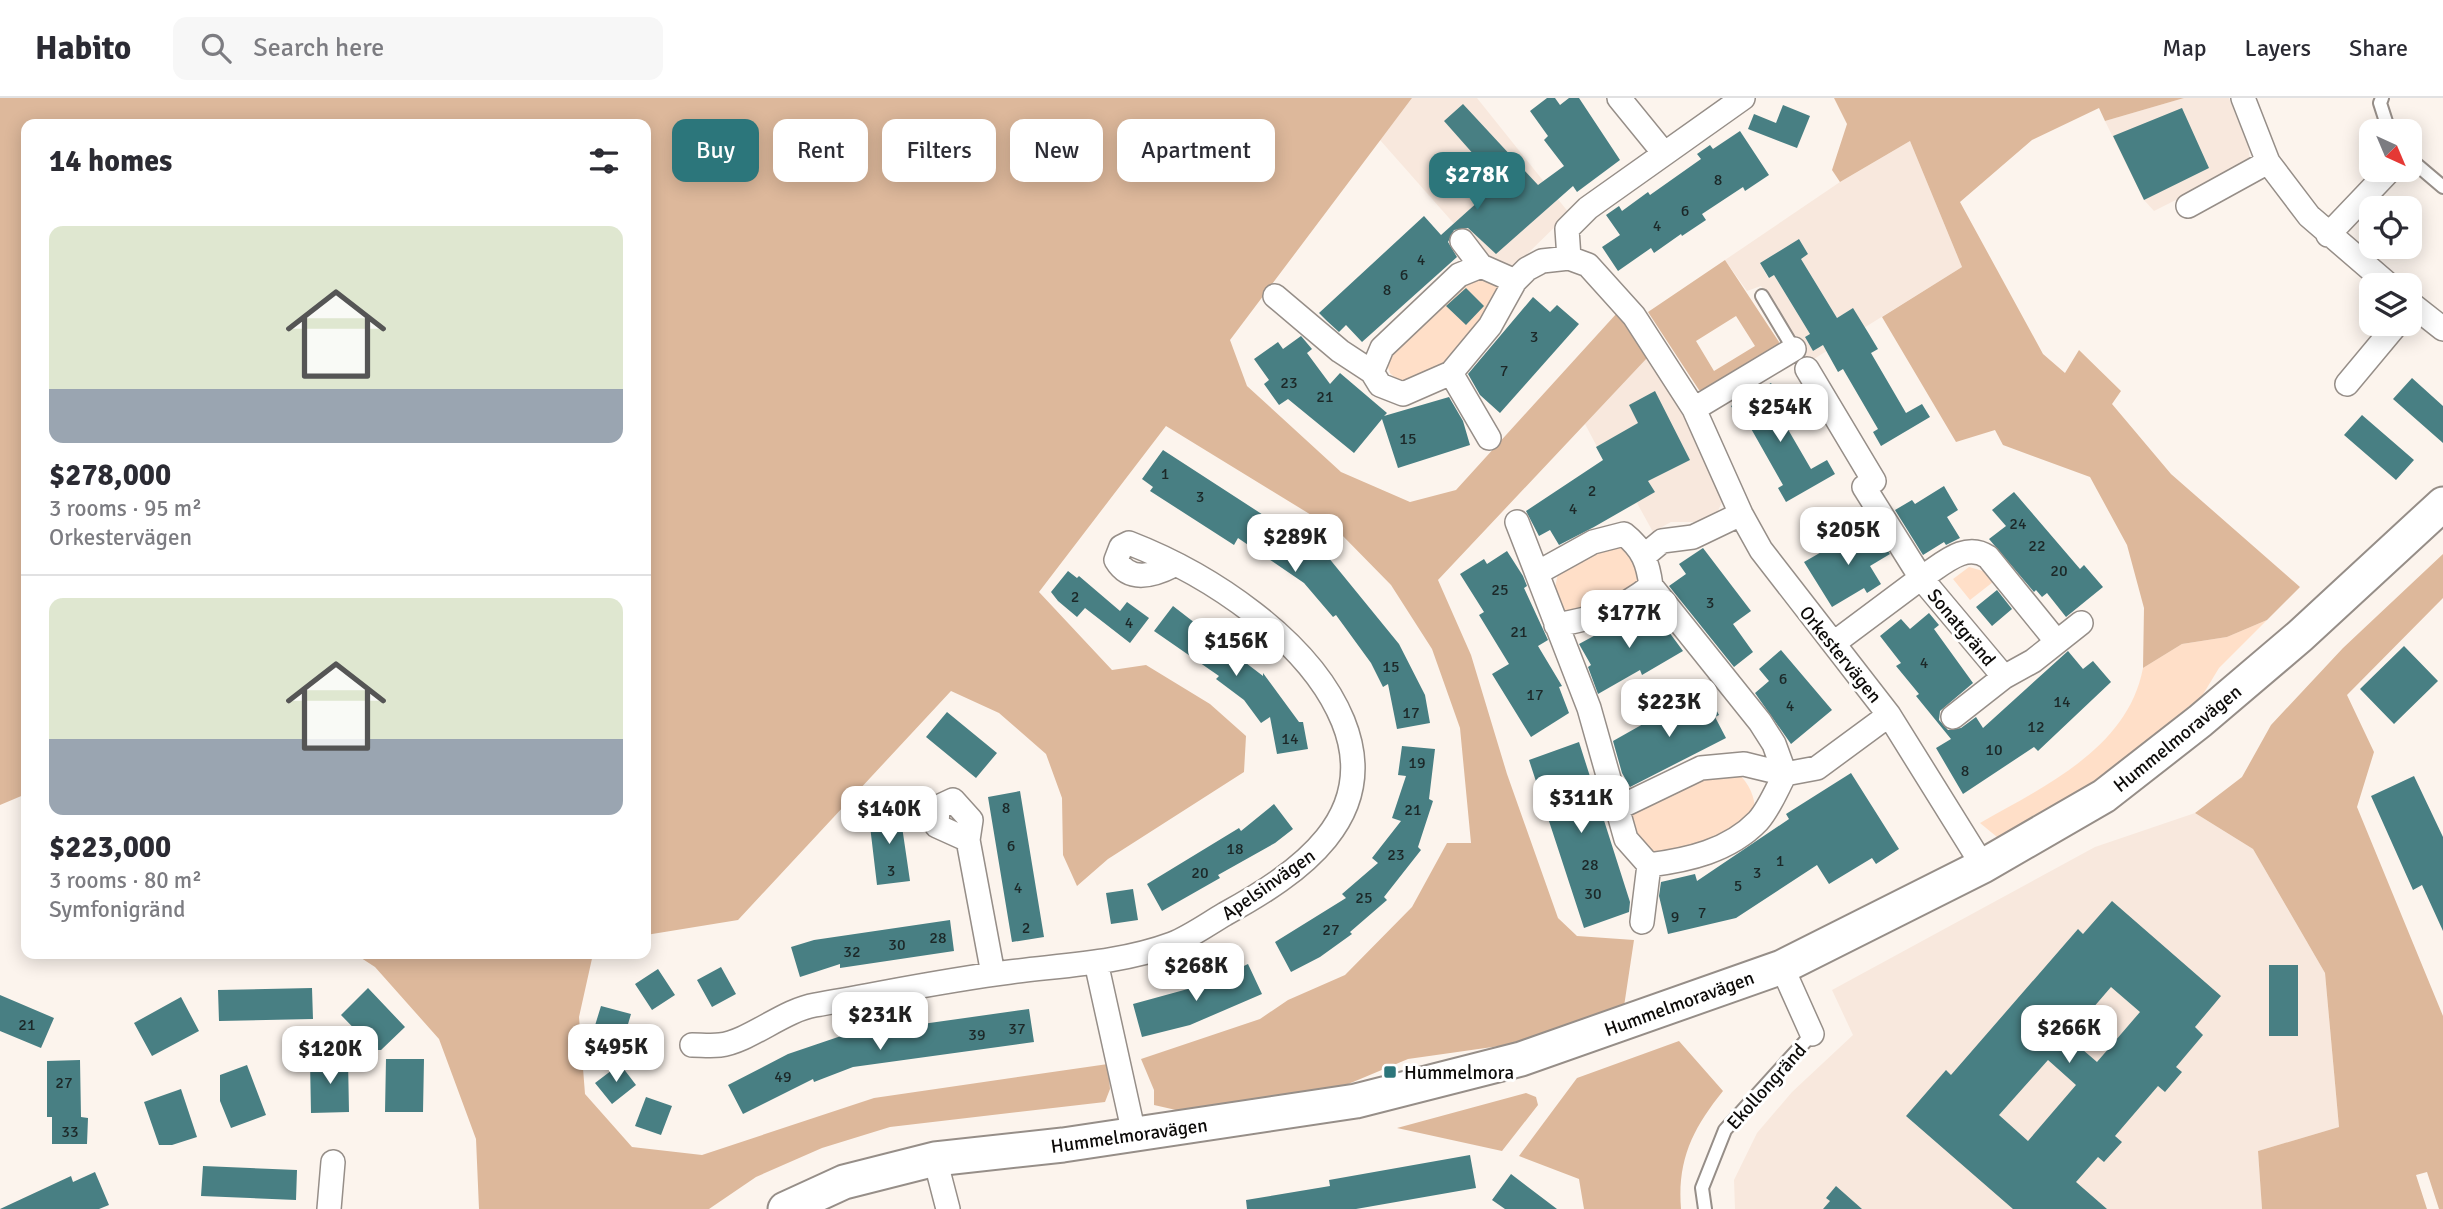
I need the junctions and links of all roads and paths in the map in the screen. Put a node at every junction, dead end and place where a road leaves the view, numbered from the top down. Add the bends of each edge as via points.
1 (1619, 98) edge
2 (2243, 98) edge
3 (2382, 98) edge
4 (1731, 101) edge
5 (2385, 119) edge
6 (1663, 152) junction
7 (2268, 162) junction
8 (2422, 169) edge
9 (2379, 182) edge
10 (2443, 187) edge
11 (2188, 206) dead end
12 (2328, 235) junction
13 (1462, 241) dead end
14 (1569, 258) junction
15 (1481, 266) junction
16 (2374, 273) edge
17 (1514, 281) junction
18 (1275, 296) dead end
19 (1762, 296) dead end
20 (2422, 313) edge
21 (2443, 329) edge
22 (2387, 336) edge
23 (1794, 349) junction
24 (1807, 369) joint
25 (1372, 372) junction
26 (1451, 373) junction
27 (2347, 384) dead end
28 (1694, 410) junction
29 (1489, 439) dead end
30 (2443, 504) edge
31 (1741, 514) junction
32 (1517, 522) dead end
33 (1129, 543) dead end
34 (1644, 556) junction
35 (1536, 573) junction
36 (1921, 578) junction
37 (1651, 586) junction
38 (2081, 623) dead end
39 (1556, 625) junction
40 (2057, 642) junction
41 (1833, 643) junction
42 (2004, 677) junction
43 (1889, 715) junction
44 (1953, 717) dead end
45 (1785, 775) junction
46 (938, 807) dead end
47 (1618, 808) junction
48 (1649, 865) junction
49 (1983, 866) junction
50 (1642, 922) dead end
51 (1096, 962) junction
52 (1782, 967) junction
53 (993, 974) junction
54 (1812, 1034) joint
55 (692, 1045) dead end
56 (1134, 1134) junction
57 (935, 1159) junction
58 (332, 1162) dead end
59 (329, 1209) edge
60 (785, 1209) edge
61 (948, 1209) edge
62 (1705, 1209) edge

1 - 6 street
2 - 7 street
3 - 5 lane
4 - 6 street
6 - 14 street via 1567,229
7 - 11 street
7 - 12 street
8 - 10 lane
9 - 12 street
12 - 16 street
13 - 15 street
14 - 17 street via 1542,261
14 - 28 street, Orkestervägen via 1588,265 1612,288
15 - 17 street
15 - 25 street via 1459,275 1381,348
17 - 26 street via 1490,326
18 - 25 street
19 - 23 lane
20 - 21 street
22 - 27 street
23 - 24 lane
23 - 28 street
24 - 36 street, Sonatgränd
25 - 26 street via 1380,385 1403,394
26 - 29 street
28 - 31 street, Orkestervägen
30 - 49 street, Hummelmoravägen via 2200,721 2104,796
31 - 34 street via 1693,537 1662,541
31 - 41 street, Orkestervägen via 1789,589
32 - 35 street
33 - 51 street, Apelsinvägen via 1230,598 1293,646 1337,706 1353,755 1352,787 1329,838 1310,859 1260,894 1173,943
34 - 35 street via 1624,534 1593,542
34 - 37 street
35 - 39 street
36 - 40 street, Sonatgränd via 1967,550 1978,550
36 - 41 street, Sonatgränd
36 - 42 street, Sonatgränd
37 - 39 street via 1597,618
37 - 45 street via 1760,722
38 - 40 street, Sonatgränd
39 - 47 street via 1589,708
40 - 42 street, Sonatgränd
41 - 43 street, Orkestervägen
42 - 44 street, Sonatgränd
43 - 45 street via 1817,768
43 - 49 street, Orkestervägen
45 - 47 street via 1744,764 1701,768
45 - 48 street via 1759,821 1729,842 1703,854
46 - 53 street via 953,800 971,820 968,840
47 - 48 street via 1626,839
48 - 50 street
49 - 52 street, Hummelmoravägen
51 - 53 street, Apelsinvägen
51 - 56 street
52 - 54 street, Ekollongränd
52 - 56 street, Hummelmoravägen via 1521,1059 1356,1101
53 - 55 street, Apelsinvägen via 808,1006 722,1045
54 - 62 lane, Ekollongränd via 1725,1130 1702,1188
56 - 57 street, Hummelmoravägen
57 - 60 street, Hummelmoravägen via 844,1182
57 - 61 street
58 - 59 street

